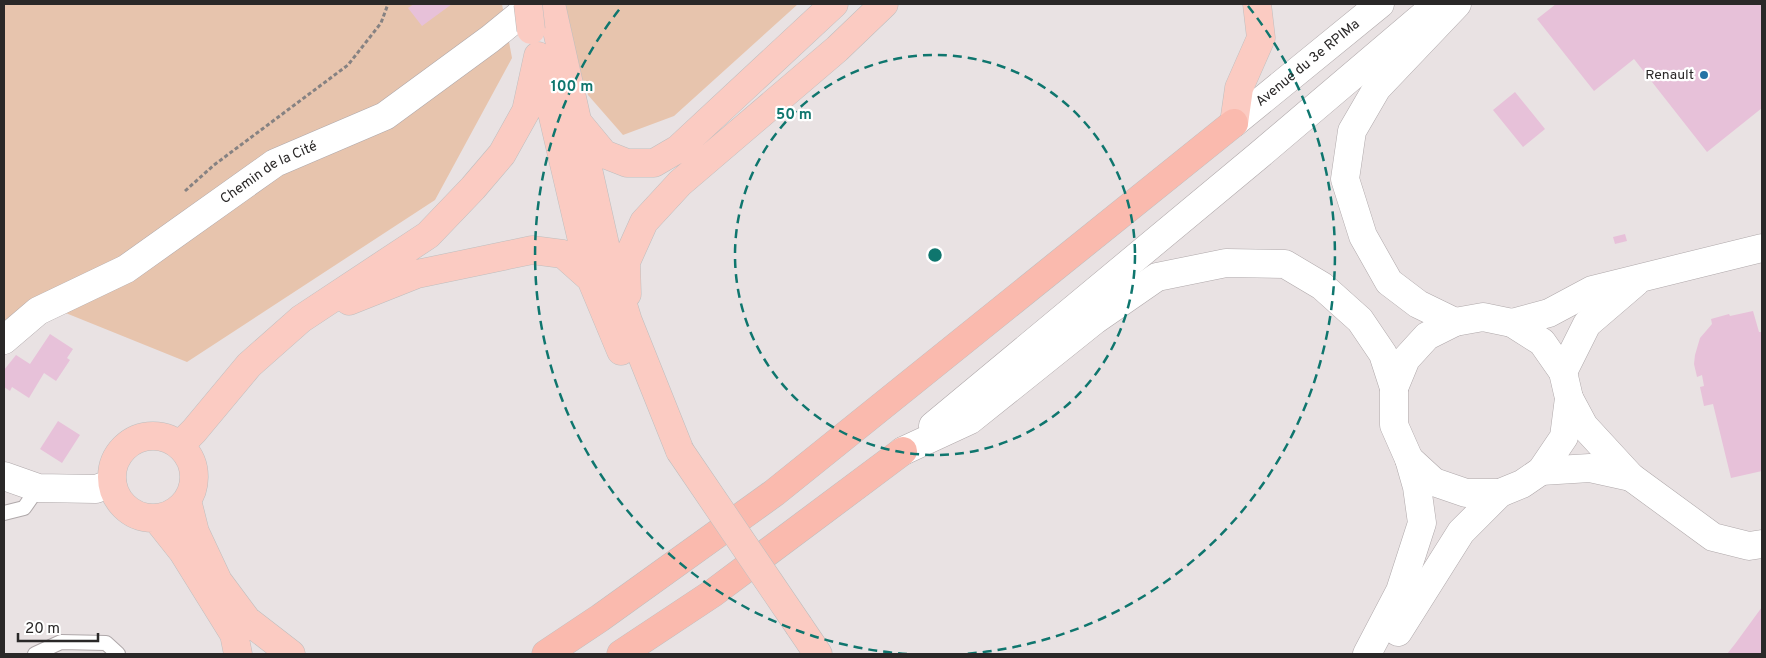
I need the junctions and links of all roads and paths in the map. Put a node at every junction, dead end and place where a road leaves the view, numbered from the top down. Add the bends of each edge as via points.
1 (388, 4) edge
2 (834, 4) edge
3 (871, 4) edge
4 (884, 4) edge
5 (1257, 4) edge
6 (1380, 4) edge
7 (1437, 4) edge
8 (1457, 4) edge
9 (539, 12) edge
10 (837, 49) junction
11 (538, 56) junction
12 (578, 122) junction
13 (1234, 123) junction
14 (184, 192) dead end
15 (1762, 248) edge
16 (1641, 278) junction
17 (591, 279) junction
18 (301, 319) junction
19 (628, 321) junction
20 (1455, 322) junction
21 (1512, 323) junction
22 (4, 340) edge
23 (1566, 385) junction
24 (1394, 388) junction
25 (180, 445) junction
26 (680, 451) junction
27 (903, 451) junction
28 (1409, 459) junction
29 (1541, 470) junction
30 (4, 476) edge
31 (1632, 477) junction
32 (112, 483) junction
33 (38, 488) junction
34 (1500, 493) junction
35 (187, 500) junction
36 (4, 513) edge
37 (156, 518) junction
38 (1762, 544) edge
39 (35, 654) edge
40 (118, 654) edge
41 (238, 654) edge
42 (291, 654) edge
43 (546, 654) edge
44 (621, 654) edge
45 (818, 654) edge
46 (1367, 654) edge
47 (1385, 654) edge

1 - 14 path via 381,23 348,64 214,165
2 - 12 main road via 678,150 654,163 627,164 604,154
3 - 10 main road
4 - 10 main road
5 - 13 main road via 1261,38 1239,88
6 - 13 main road, Avenue du 3e RPIMa
7 - 27 main road
8 - 20 main road via 1377,88 1352,130 1345,179 1363,236 1389,282 1418,304
9 - 11 main road
9 - 12 main road
9 - 22 main road, Chemin de la Cité via 490,39 385,116 275,163 126,268 38,311
10 - 19 main road via 680,183 644,222 626,262
11 - 17 main road
11 - 18 main road via 526,111 502,154 473,188 428,235
12 - 19 main road via 606,249
13 - 43 highway via 774,493
15 - 16 main road
16 - 21 main road via 1592,290 1549,313
16 - 23 main road via 1587,324
17 - 18 main road via 563,254 532,250 417,274
17 - 26 main road via 619,349
18 - 25 main road via 249,365
19 - 26 main road
20 - 21 main road via 1483,318
20 - 24 main road via 1427,336 1416,347 1406,359
21 - 23 main road via 1542,342
23 - 29 main road via 1564,437
23 - 31 main road via 1584,426
24 - 27 main road via 1383,354 1360,320 1322,286 1285,264 1226,263 1157,277 1095,320 970,420
24 - 28 main road via 1394,425
25 - 32 main road via 154,435 127,444 112,469
25 - 35 main road via 188,454 195,477
26 - 45 main road, bridge
27 - 44 highway via 713,593
28 - 34 main road via 1434,482 1466,493
28 - 46 main road via 1418,487 1422,523 1400,591
29 - 31 main road via 1590,468
29 - 34 main road via 1522,484
30 - 33 main road
31 - 38 main road via 1713,537 1748,546
32 - 33 main road via 96,489
32 - 37 main road via 123,505 138,515
33 - 36 lane via 24,508
34 - 47 main road via 1462,532
35 - 37 main road via 179,509
35 - 42 main road via 195,532 218,581 247,620
37 - 41 main road via 183,552 234,634
39 - 40 lane via 61,642 106,643

